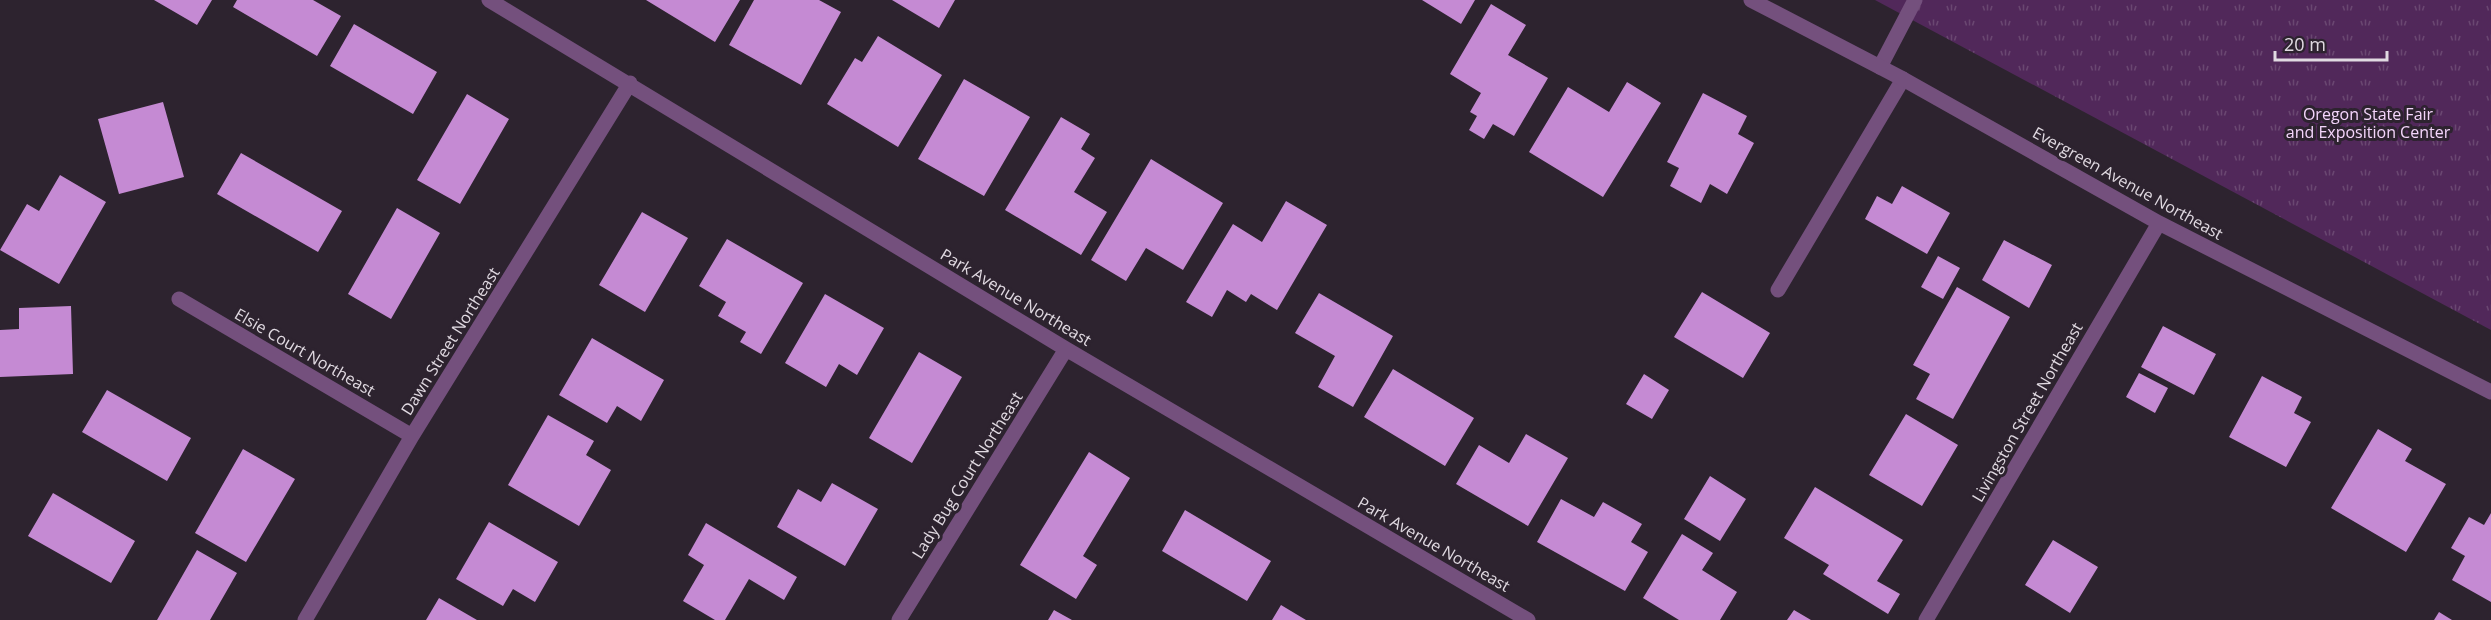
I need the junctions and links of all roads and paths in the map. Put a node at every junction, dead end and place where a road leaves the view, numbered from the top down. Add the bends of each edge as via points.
1 (489, 0) edge
2 (1751, 0) edge
3 (1916, 0) edge
4 (1880, 67) junction
5 (1903, 79) junction
6 (630, 83) junction
7 (2159, 223) junction
8 (1778, 290) dead end
9 (179, 298) dead end
10 (1066, 349) junction
11 (2491, 392) edge
12 (412, 436) junction
13 (305, 620) edge
14 (899, 620) edge
15 (1528, 620) edge
16 (1926, 620) edge

1 - 6 street, Park Avenue Northeast
2 - 4 street, Evergreen Avenue Northeast
3 - 4 street
4 - 5 street, Evergreen Avenue Northeast
5 - 7 street, Evergreen Avenue Northeast
5 - 8 street
6 - 10 street, Park Avenue Northeast
6 - 12 street, Dawn Street Northeast
7 - 11 street, Evergreen Avenue Northeast
7 - 16 street, Livingston Street Northeast
9 - 12 street, Elsie Court Northeast
10 - 14 street, Lady Bug Court Northeast
10 - 15 street, Park Avenue Northeast
12 - 13 street, Dawn Street Northeast

